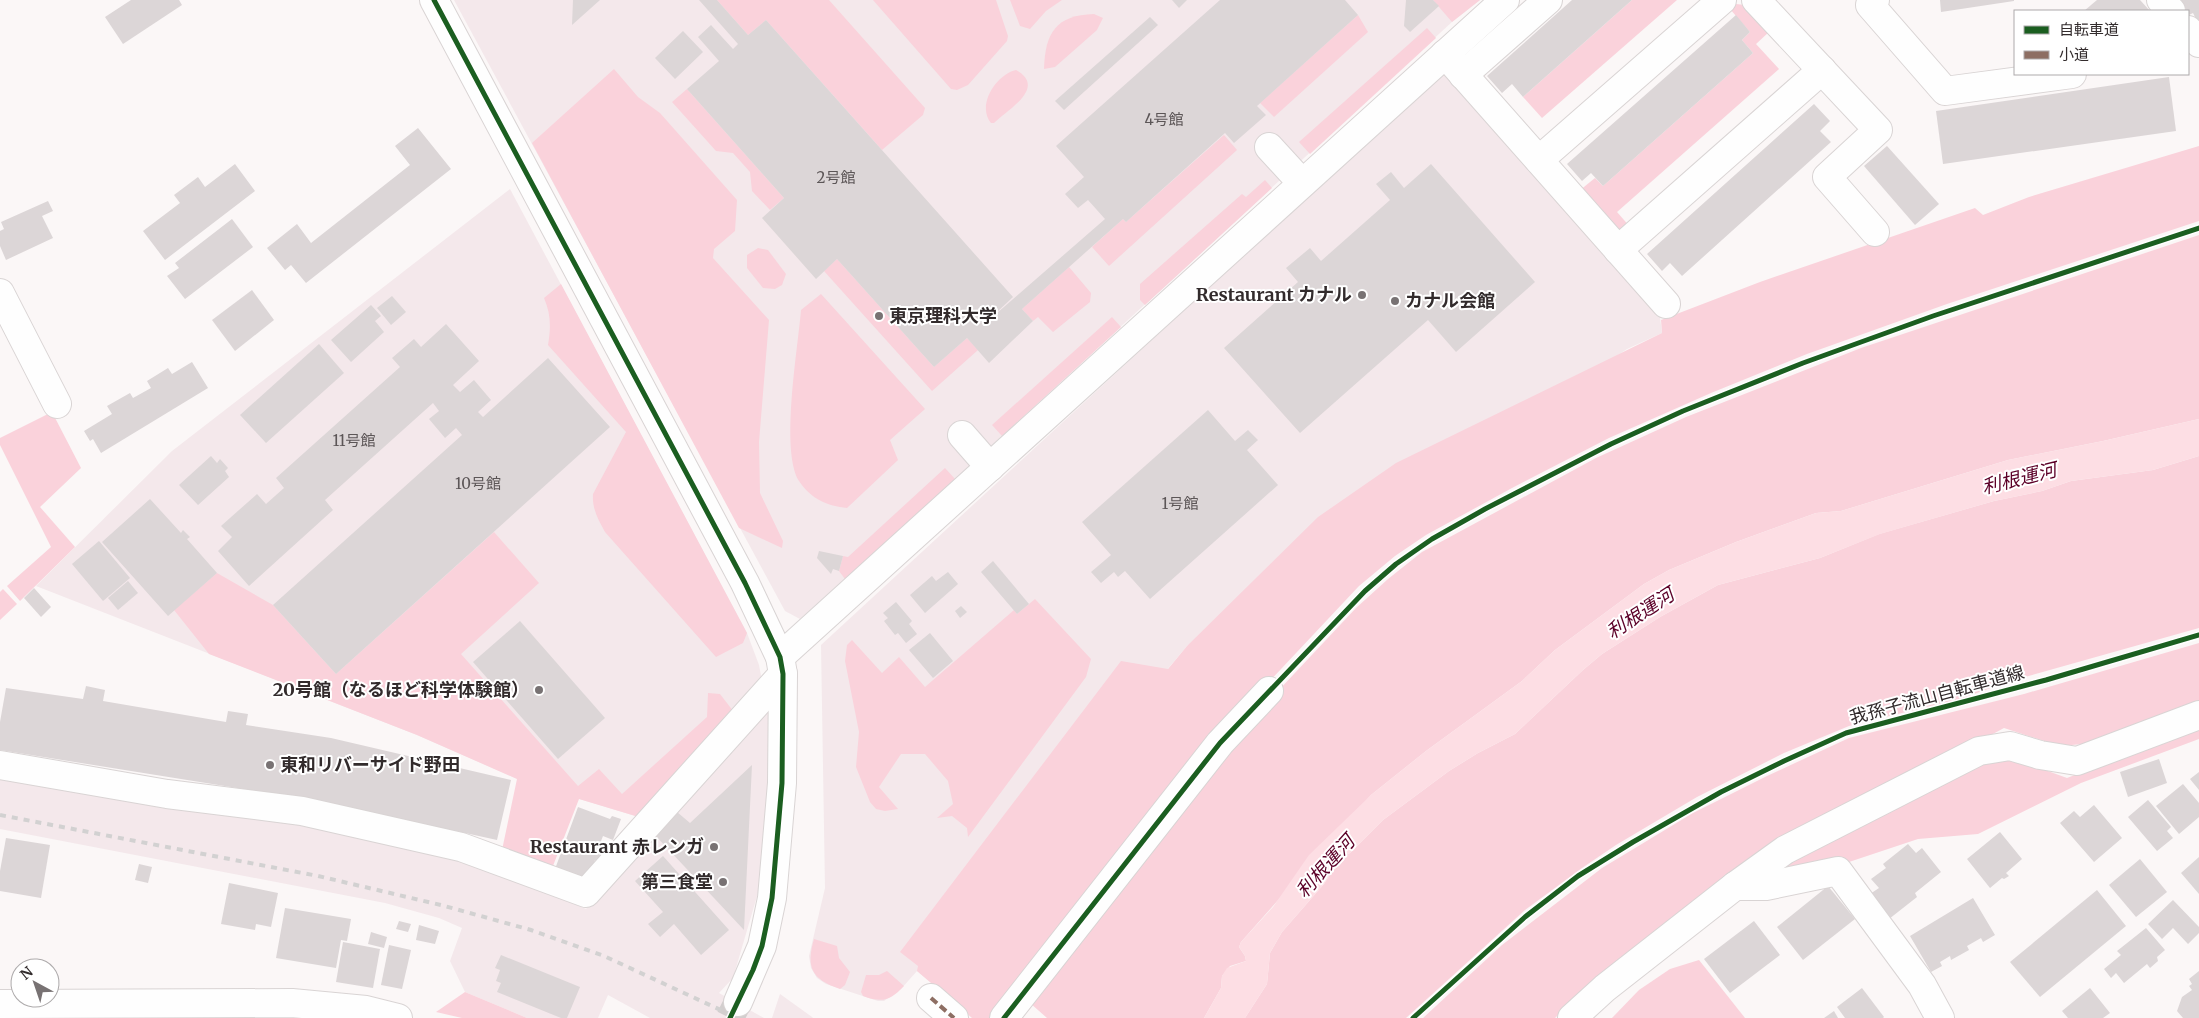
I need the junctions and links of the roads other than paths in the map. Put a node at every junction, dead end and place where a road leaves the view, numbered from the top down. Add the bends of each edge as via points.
1 (434, 0) edge
2 (1505, 0) edge
3 (1548, 0) edge
4 (1722, 0) edge
5 (1756, 0) edge
6 (1875, 0) edge
7 (2161, 0) edge
8 (2170, 10) edge
9 (1445, 54) junction
10 (1822, 70) junction
11 (1463, 75) junction
12 (2065, 75) edge
13 (1270, 147) dead end
14 (1539, 160) junction
15 (1302, 183) junction
16 (1875, 232) dead end
17 (1618, 250) junction
18 (0, 293) edge
19 (1666, 304) dead end
20 (57, 404) dead end
21 (962, 435) dead end
22 (990, 467) junction
23 (781, 665) junction
24 (1269, 691) dead end
25 (2199, 715) edge
26 (0, 765) edge
27 (1735, 886) junction
28 (931, 998) dead end
29 (738, 1002) tunnel mouth
30 (2, 1008) edge
31 (1931, 1014) edge
32 (398, 1018) edge
33 (954, 1018) edge
34 (1004, 1018) edge
35 (1572, 1018) edge

1 - 23 street via 745,583
2 - 9 street
3 - 11 street
4 - 14 street
5 - 10 street
6 - 12 street via 1870,5 1946,91
7 - 8 street
9 - 11 street
9 - 15 street
10 - 16 street via 1878,130 1827,177
10 - 17 street
11 - 14 street
13 - 15 street
14 - 17 street
15 - 22 street
17 - 19 street
18 - 20 street
21 - 22 street
22 - 23 street
23 - 26 street via 586,893 462,847 302,811 167,794
23 - 29 street via 782,783 772,898 762,946
24 - 34 street via 1220,743
25 - 27 street via 2077,760 2040,755 2010,746 1979,751 1785,850
27 - 31 street via 1766,886 1838,871 1922,985
27 - 35 street via 1605,988
28 - 33 street
30 - 32 street via 292,1003 366,1010

